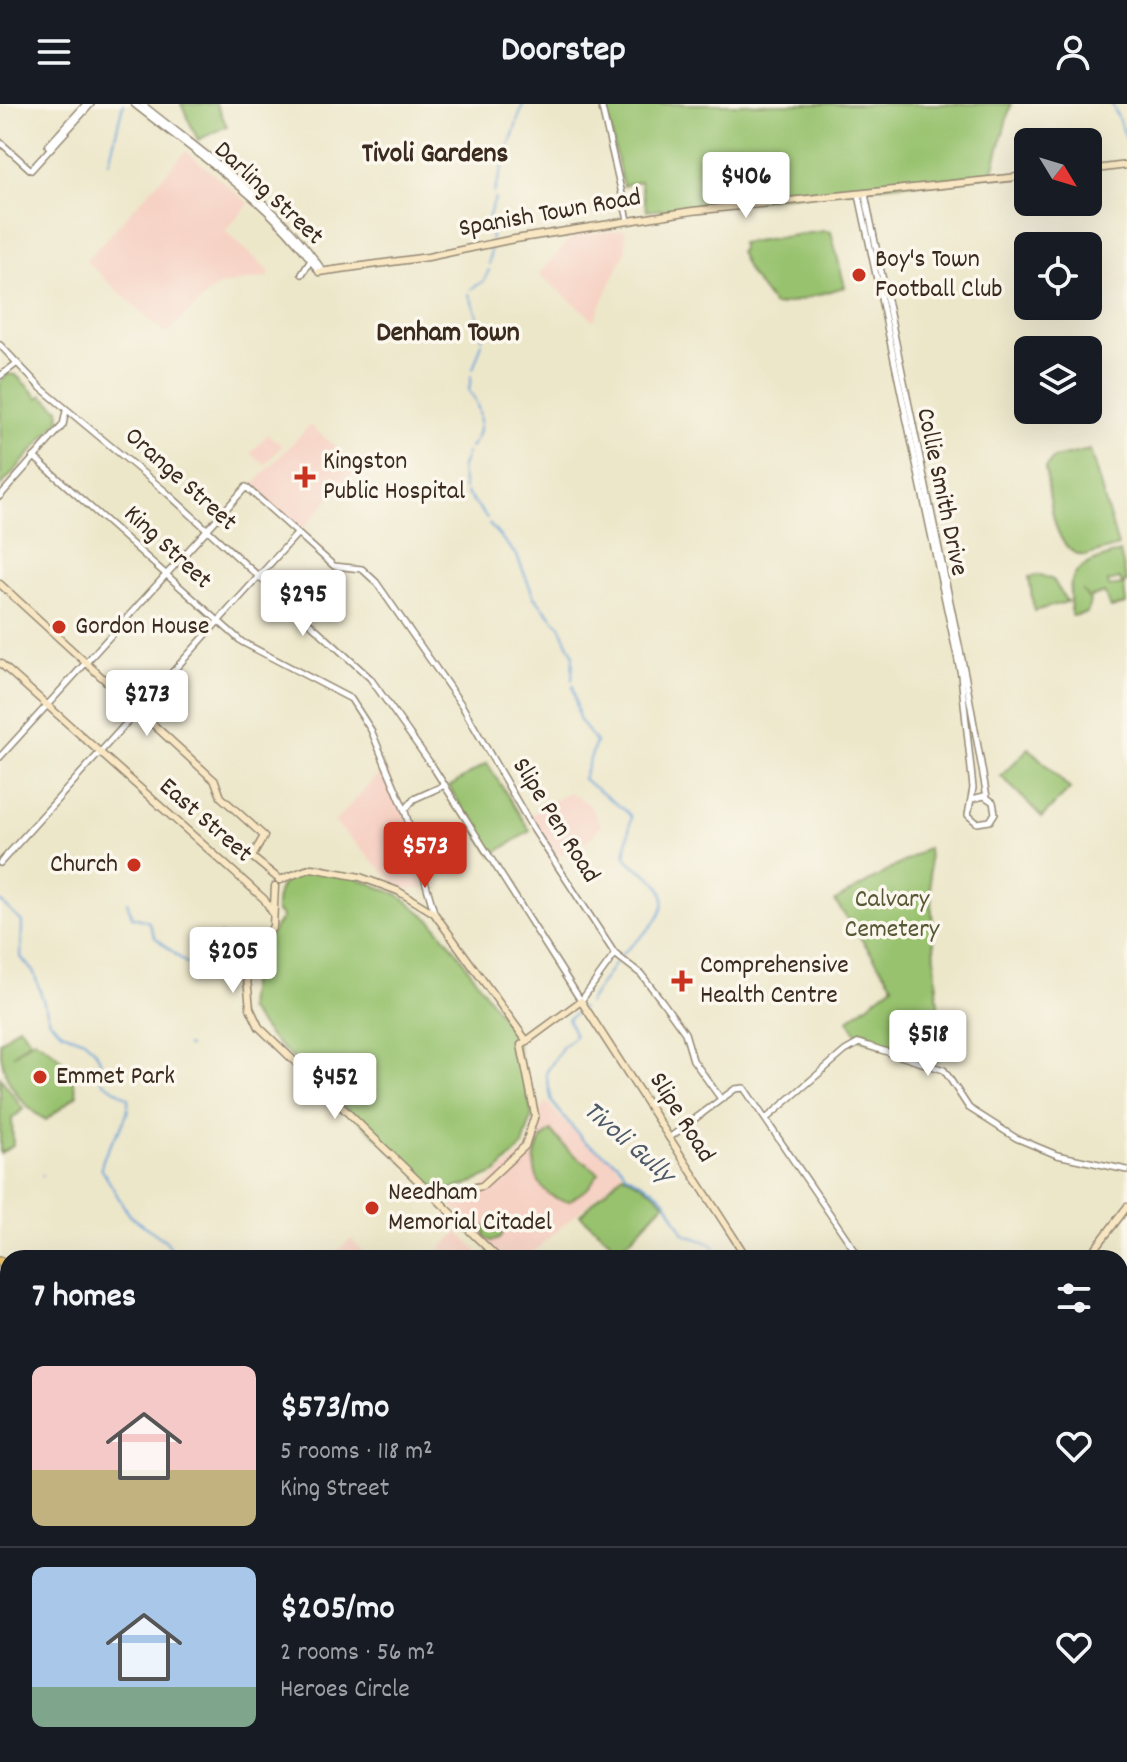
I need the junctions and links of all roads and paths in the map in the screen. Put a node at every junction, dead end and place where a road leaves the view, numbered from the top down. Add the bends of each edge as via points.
1 (89, 104) edge
2 (137, 104) edge
3 (601, 104) edge
4 (0, 142) edge
5 (1127, 165) edge
6 (1102, 168) edge
7 (1014, 178) edge
8 (862, 194) junction
9 (628, 220) junction
10 (311, 260) junction
11 (321, 271) junction
12 (302, 274) dead end
13 (0, 345) edge
14 (17, 364) junction
15 (0, 376) edge
16 (66, 410) junction
17 (34, 457) junction
18 (0, 496) edge
19 (207, 530) junction
20 (297, 534) junction
21 (166, 575) junction
22 (258, 576) junction
23 (0, 584) edge
24 (217, 621) junction
25 (0, 663) edge
26 (85, 663) junction
27 (47, 706) junction
28 (139, 710) junction
29 (98, 752) junction
30 (0, 757) edge
31 (433, 767) junction
32 (445, 785) junction
33 (432, 788) junction
34 (399, 796) junction
35 (987, 798) junction
36 (414, 799) junction
37 (972, 799) junction
38 (405, 811) junction
39 (0, 863) edge
40 (277, 883) junction
41 (264, 899) junction
42 (434, 913) junction
43 (273, 914) junction
44 (615, 954) junction
45 (581, 1001) junction
46 (522, 1040) junction
47 (721, 1099) junction
48 (767, 1118) junction
49 (669, 1138) junction
50 (1127, 1170) edge
51 (434, 1195) junction
52 (1127, 1207) edge
53 (490, 1250) edge
54 (742, 1250) edge
55 (855, 1250) edge
56 (1094, 1250) edge

1 - 4 street via 30,169
2 - 10 street, Darling Street via 260,207
2 - 11 street, Darling Street via 273,212 305,244
3 - 9 street
5 - 6 main road
7 - 8 main road, Spanish Town Road
8 - 9 main road, Spanish Town Road
8 - 35 street, Collie Smith Drive
8 - 37 street, Collie Smith Drive via 961,675
9 - 11 main road, Spanish Town Road
10 - 11 street, Darling Street
10 - 12 street
13 - 14 street
14 - 15 street
14 - 16 street, Orange Street
16 - 17 street via 64,424
16 - 19 street, Orange Street
17 - 18 street
17 - 21 street, King Street
19 - 20 street via 246,487
19 - 21 street
19 - 22 street, Orange Street
20 - 22 street
20 - 44 street, Slipe Pen Road via 339,568 369,573 409,625
21 - 24 street, King Street
21 - 26 street
22 - 24 street
22 - 31 street, Orange Street via 365,672
23 - 26 main road
24 - 28 street
24 - 34 street, King Street via 242,642 351,699 364,716
25 - 27 main road, East Street
26 - 27 street
26 - 28 main road
27 - 29 main road, East Street
27 - 30 street
28 - 29 street
28 - 40 main road via 264,836 252,857
29 - 39 street
29 - 41 main road, East Street
31 - 32 street, Orange Street
31 - 33 street via 438,779
32 - 33 street
32 - 45 street, Orange Street
33 - 36 street
34 - 36 street
34 - 38 street, King Street
35 - 37 street
35 - 37 street via 995,813 983,824 968,815
36 - 38 street
38 - 42 street, King Street
40 - 41 main road
40 - 42 main road via 312,868 360,877 398,891
40 - 43 main road
41 - 43 main road, East Street
42 - 46 main road
43 - 51 main road via 273,926 247,979 250,1008 259,1027
44 - 45 street
44 - 47 street, Slipe Pen Road via 641,974 662,1001
45 - 46 main road
45 - 49 main road, Slipe Road
46 - 51 main road via 535,1115 525,1146 482,1186
47 - 48 street via 744,1088
47 - 49 street
48 - 50 street via 859,1043 944,1070 969,1108 1044,1151
48 - 55 street
49 - 54 main road, Slipe Road
51 - 53 main road
52 - 56 main road

